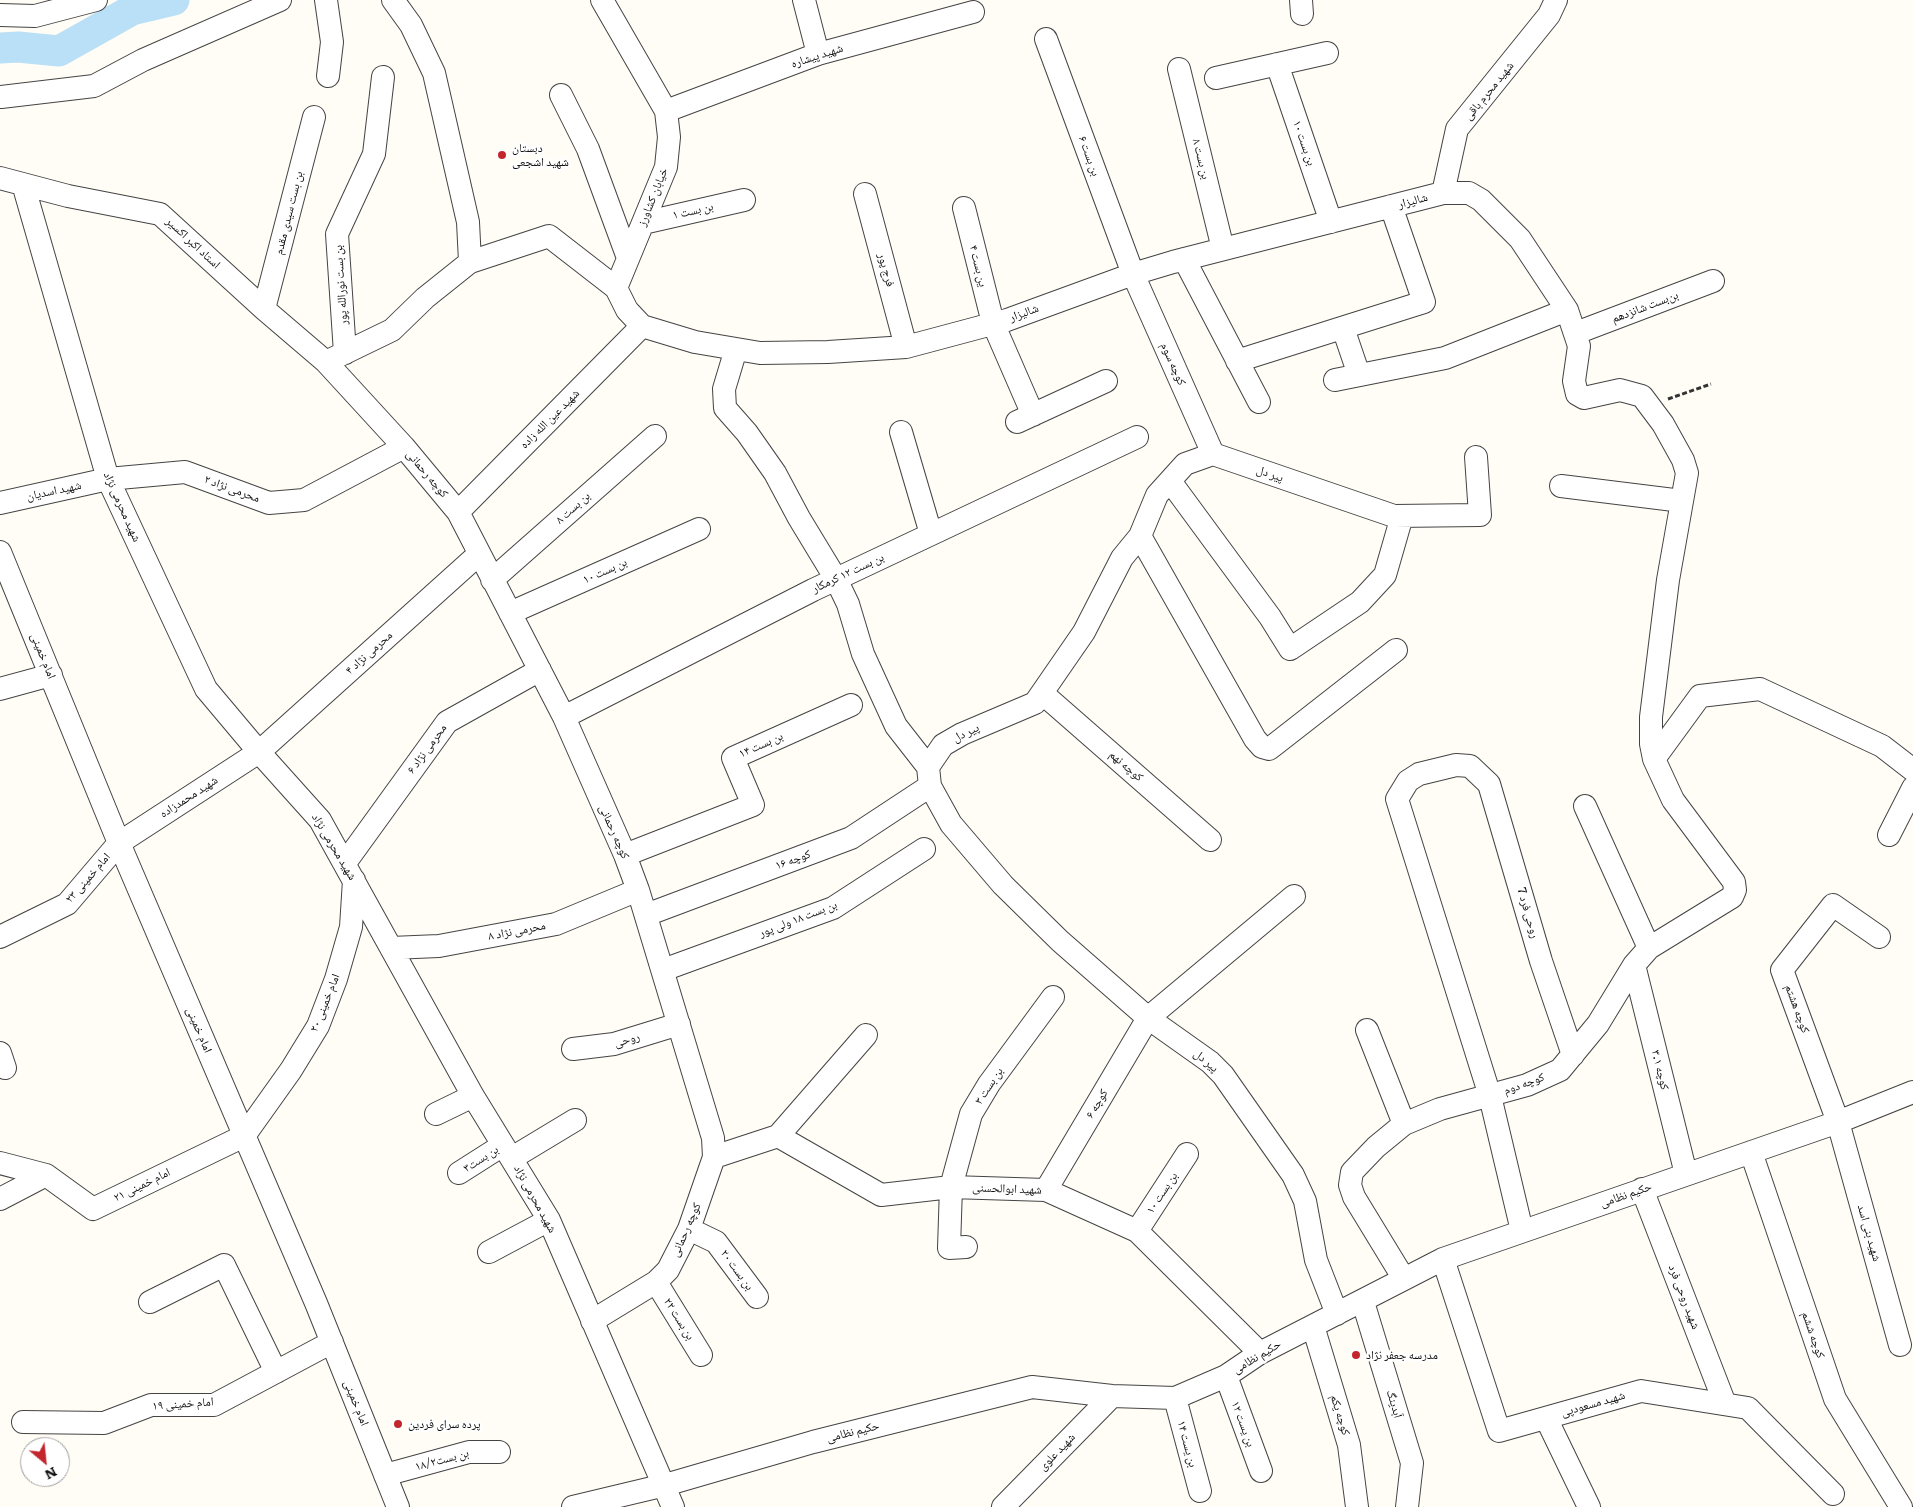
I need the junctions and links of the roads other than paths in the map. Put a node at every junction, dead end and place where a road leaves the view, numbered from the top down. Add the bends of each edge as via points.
1 (96, 0) edge
2 (280, 0) edge
3 (326, 0) edge
4 (393, 0) edge
5 (602, 0) edge
6 (804, 0) edge
7 (1556, 0) edge
8 (34, 8) edge
9 (973, 12) dead end
10 (0, 15) edge
11 (1046, 39) dead end
12 (1327, 53) dead end
13 (818, 54) junction
14 (1277, 64) junction
15 (1179, 68) dead end
16 (328, 76) dead end
17 (383, 77) dead end
18 (1216, 78) dead end
19 (562, 95) dead end
20 (1, 97) edge
21 (666, 111) junction
22 (314, 117) dead end
23 (0, 178) edge
24 (24, 184) junction
25 (1443, 193) junction
26 (866, 194) dead end
27 (744, 200) dead end
28 (1392, 206) junction
29 (964, 208) dead end
30 (1331, 222) junction
31 (643, 223) junction
32 (1223, 249) junction
33 (628, 258) junction
34 (1184, 259) junction
35 (470, 262) junction
36 (1133, 274) junction
37 (1713, 281) dead end
38 (616, 288) junction
39 (264, 309) junction
40 (1567, 310) junction
41 (993, 323) junction
42 (642, 326) junction
43 (1343, 328) junction
44 (1576, 333) junction
45 (906, 346) junction
46 (736, 349) junction
47 (336, 358) junction
48 (1238, 361) junction
49 (1359, 375) junction
50 (1335, 380) dead end
51 (1106, 381) dead end
52 (1259, 402) dead end
53 (901, 432) dead end
54 (655, 436) dead end
55 (1137, 437) dead end
56 (404, 448) junction
57 (1213, 454) junction
58 (1476, 456) dead end
59 (108, 479) junction
60 (1170, 481) junction
61 (1561, 486) dead end
62 (1682, 501) junction
63 (0, 503) edge
64 (458, 512) junction
65 (1402, 516) junction
66 (699, 529) dead end
67 (931, 534) junction
68 (1140, 536) junction
69 (0, 552) edge
70 (479, 554) junction
71 (836, 578) junction
72 (492, 580) junction
73 (510, 613) junction
74 (1396, 650) dead end
75 (540, 670) junction
76 (51, 675) junction
77 (0, 689) edge
78 (1042, 693) junction
79 (851, 705) dead end
80 (564, 717) junction
81 (259, 752) junction
82 (1654, 760) junction
83 (1913, 770) edge
84 (929, 776) junction
85 (1913, 788) edge
86 (1585, 806) dead end
87 (1889, 835) dead end
88 (1210, 840) dead end
89 (119, 843) junction
90 (924, 849) dead end
91 (625, 855) junction
92 (350, 871) junction
93 (638, 890) junction
94 (1294, 896) dead end
95 (646, 914) junction
96 (0, 936) edge
97 (1880, 937) dead end
98 (391, 948) junction
99 (1649, 948) junction
100 (1634, 965) junction
101 (663, 970) junction
102 (1053, 997) dead end
103 (1148, 1018) junction
104 (680, 1024) junction
105 (1367, 1030) dead end
106 (866, 1035) dead end
107 (572, 1048) dead end
108 (1573, 1054) junction
109 (1913, 1092) edge
110 (473, 1096) junction
111 (1490, 1096) junction
112 (436, 1114) dead end
113 (576, 1120) dead end
114 (1838, 1122) junction
115 (1404, 1124) junction
116 (244, 1136) junction
117 (778, 1136) junction
118 (507, 1152) junction
119 (1751, 1152) junction
120 (1187, 1154) dead end
121 (714, 1157) junction
122 (0, 1163) edge
123 (459, 1173) dead end
124 (1686, 1174) junction
125 (46, 1175) junction
126 (951, 1187) junction
127 (1642, 1189) junction
128 (1046, 1190) junction
129 (0, 1199) edge
130 (549, 1220) junction
131 (689, 1229) junction
132 (1137, 1231) junction
133 (1522, 1231) junction
134 (966, 1246) dead end
135 (489, 1252) dead end
136 (1443, 1259) junction
137 (1404, 1279) junction
138 (656, 1282) junction
139 (757, 1297) dead end
140 (150, 1302) dead end
141 (1362, 1302) junction
142 (1337, 1314) junction
143 (592, 1321) junction
144 (1313, 1326) junction
145 (332, 1342) junction
146 (1900, 1345) dead end
147 (1260, 1354) junction
148 (701, 1355) dead end
149 (276, 1372) junction
150 (1226, 1376) junction
151 (1112, 1396) junction
152 (1175, 1398) junction
153 (1725, 1404) junction
154 (1546, 1418) junction
155 (23, 1422) dead end
156 (499, 1452) dead end
157 (1261, 1472) dead end
158 (385, 1475) junction
159 (665, 1486) junction
160 (1200, 1491) dead end
161 (1833, 1494) dead end
162 (398, 1507) edge
163 (573, 1507) edge
164 (673, 1507) edge
165 (1003, 1507) edge
166 (1357, 1507) edge
167 (1407, 1507) edge
168 (1589, 1507) edge
169 (1901, 1507) edge

1 - 8 street
2 - 20 street via 143,60 94,86
3 - 16 street via 332,42
4 - 35 street via 411,25 434,73 468,222
5 - 21 street, خیابان کشاورز
6 - 13 street
7 - 25 street, شهید محرم باقی via 1549,15 1457,129
8 - 10 street
9 - 13 street, شهید پیشاره
11 - 36 street, بن بست ۶
12 - 14 street
13 - 21 street, شهید پیشاره
14 - 18 street
14 - 30 street, بن بست ۱۰
15 - 32 street, بن بست ۸
17 - 47 street, بن بست نورالله پور via 374,154 337,234
19 - 33 street via 588,149
21 - 31 street, خیابان کشاورز via 669,137 666,167
22 - 39 street, بن بست سیدی مقدم
23 - 24 street, استاد اکبر اکسیر
24 - 39 street, استاد اکبر اکسیر via 160,214
24 - 59 street, شهید محرمی نژاد
25 - 28 street, شالیزار
25 - 40 street, شالیزار via 1469,193 1481,200 1520,239
26 - 45 street, فرج پور
27 - 31 street, بن بست ۱
28 - 30 street, شالیزار
28 - 43 street via 1424,302
29 - 41 street, ین بست ۴
30 - 32 street, شالیزار
31 - 33 street, خیابان کشاورز
32 - 34 street, شالیزار
33 - 38 street, خیابان کشاورز
34 - 36 street, شالیزار
34 - 48 street
35 - 38 street via 549,236
35 - 47 street via 392,330
36 - 41 street, شالیزار
36 - 57 street, کوچه سوم
37 - 44 street, بن‌بست شانزدهم
38 - 42 street via 627,310
39 - 47 street, استاد اکبر اکسیر
40 - 44 street, شالیزار
40 - 49 street via 1445,358
41 - 45 street, شالیزار
41 - 51 street, ین بست ۴ via 1025,419
42 - 46 street, شالیزار via 695,342
42 - 64 street, شهید عین الله زاده
43 - 48 street
43 - 49 street
44 - 62 street, شالیزار via 1579,346 1574,381 1577,394 1584,398 1610,392 1632,392 1651,405 1683,460 1687,473
45 - 46 street, شالیزار via 828,352 760,353
46 - 71 street via 724,389 725,408 748,433 775,473
47 - 56 street, کوچه رحمانی
48 - 52 street
49 - 50 street
53 - 67 street
54 - 72 street, بن بست ۸
55 - 67 street, بن بست ۱۲ کرمکار
56 - 59 street, محرمی نژاد ۲ via 304,500 269,503 185,472
56 - 64 street, کوچه رحمانی
57 - 60 street, پیر دل via 1185,464
57 - 65 street, پیر دل
58 - 65 street, پیر دل via 1480,515
59 - 63 street, شهید اسدیان
59 - 81 street, شهید محرمی نژاد via 206,689
60 - 65 street via 1290,649 1360,602 1385,575
60 - 68 street, پیر دل via 1157,495
61 - 62 street
62 - 82 street via 1668,580 1651,717
64 - 70 street, کوچه رحمانی
66 - 73 street, بن بست ۱۰
67 - 71 street, بن بست ۱۲ کرمکار
68 - 74 street via 1262,747 1274,746
68 - 78 street, پیر دل via 1122,558 1084,632
69 - 76 street, امام خمینی
70 - 72 street, کوچه رحمانی
70 - 81 street, محرمی نژاد ۴
71 - 80 street, بن بست ۱۲ کرمکار
71 - 84 street via 848,604 863,654 896,726
72 - 73 street, کوچه رحمانی
73 - 75 street, کوچه رحمانی
75 - 80 street, کوچه رحمانی
75 - 92 street, محرمی نژاد ۶ via 447,722
76 - 77 street
76 - 89 street, امام خمینی
78 - 84 street, پیر دل via 1035,704 943,745
78 - 88 street, کوچه نهم
79 - 91 street, بن بست ۱۴ via 733,758 753,805
80 - 91 street, کوچه رحمانی
81 - 89 street, شهید محمدزاده
81 - 92 street, شهید محرمی نژاد via 320,820
82 - 83 street via 1700,696 1760,688 1882,746
82 - 99 street, کوچه دوم via 1673,800 1734,882 1735,890 1732,897
84 - 95 street, کوچه ۱۶ via 851,838
84 - 103 street, پیر دل via 951,824 1003,885 1060,941
85 - 87 street
86 - 99 street
89 - 96 street, امام خمینی ۲۳ via 67,904
89 - 116 street, امام خمینی
90 - 101 street, بن بست ۱۸ ولی پور via 833,908
91 - 93 street, کوچه رحمانی
92 - 98 street, شهید محرمی نژاد
92 - 116 street, امام خمینی ۲۰ via 351,926 318,1026
93 - 95 street, کوچه رحمانی
93 - 98 street, محرمی نژاد ۸ via 556,924 439,946
94 - 103 street, کوچه ۶
95 - 101 street, کوچه رحمانی
97 - 114 street, کوچه هشتم via 1832,905 1782,970
98 - 110 street, شهید محرمی نژاد
99 - 100 street, کوچه دوم
100 - 108 street, کوچه دوم via 1598,1024
100 - 124 street, کوچه ۳.۱
101 - 104 street, کوچه رحمانی
102 - 126 street, بن بست ۳ via 971,1114
103 - 128 street, کوچه ۶
103 - 142 street, پیر دل via 1223,1075 1293,1175 1304,1201 1316,1260
104 - 107 street, روحی via 614,1044
104 - 121 street, کوچه رحمانی via 713,1138
105 - 115 street
106 - 117 street
108 - 111 street, کوچه دوم via 1560,1070 1527,1086
108 - 111 street, روحی فرد 7 via 1541,961 1489,784 1470,766 1434,769 1408,781 1397,799
109 - 114 street, حکیم نظامی
110 - 112 street
110 - 118 street, شهید محرمی نژاد
111 - 115 street, کوچه دوم via 1440,1109
111 - 133 street
113 - 118 street, بن بست۳
114 - 119 street, حکیم نظامی
114 - 146 street, شهید بنی اسد
115 - 137 street, کوچه دوم via 1352,1172 1350,1185 1354,1197
116 - 125 street, امام خمینی ۲۱ via 93,1209
116 - 145 street, امام خمینی
117 - 121 street
117 - 126 street, شهید ابوالحسنی via 881,1195
118 - 123 street, بن بست۳
118 - 130 street, شهید محرمی نژاد
119 - 124 street, حکیم نظامی
119 - 169 street, کوچه ششم via 1835,1399
120 - 132 street, بن بست ۱۰
121 - 131 street, کوچه رحمانی
122 - 125 street
124 - 127 street, حکیم نظامی
125 - 129 street
126 - 128 street, شهید ابوالحسنی
126 - 134 street, بن بست ۳ via 948,1248
127 - 133 street, حکیم نظامی
127 - 153 street, شهید روحی فرد
128 - 132 street, شهید ابوالحسنی
130 - 135 street
130 - 143 street, شهید محرمی نژاد
131 - 138 street, کوچه رحمانی via 668,1270
131 - 139 street, بن بست ۲۰ via 716,1242
132 - 147 street, شهید ابوالحسنی
133 - 136 street, حکیم نظامی
136 - 137 street, حکیم نظامی
136 - 154 street, شهید مسعودپی via 1499,1431
137 - 141 street, حکیم نظامی
138 - 143 street, کوچه رحمانی
138 - 148 street, بن بست ۲۲
140 - 149 street via 224,1265
141 - 142 street, حکیم نظامی
141 - 167 street, آبدینگ via 1412,1463
142 - 144 street, حکیم نظامی
143 - 159 street, شهید محرمی نژاد
144 - 147 street, حکیم نظامی
144 - 166 street, کوچه یکم via 1349,1445
145 - 149 street, امام خمینی ۱۹
145 - 158 street, امام خمینی
147 - 150 street, حکیم نظامی
149 - 155 street, امام خمینی ۱۹ via 214,1405 151,1405 104,1423
150 - 152 street, حکیم نظامی
150 - 157 street, بن یست ۱۲
151 - 152 street, حکیم نظامی
151 - 159 street, حکیم نظامی via 1032,1387 813,1442
151 - 165 street, شهید علوی
152 - 160 street, بن یست ۱۴
153 - 154 street, شهید مسعودپی via 1641,1391
153 - 161 street, شهید مسعودپی via 1748,1408
154 - 168 street
156 - 158 street, بن بست۱۸/۲ via 469,1452
158 - 162 street, امام خمینی
159 - 163 street, حکیم نظامی
159 - 164 street, شهید محرمی نژاد

